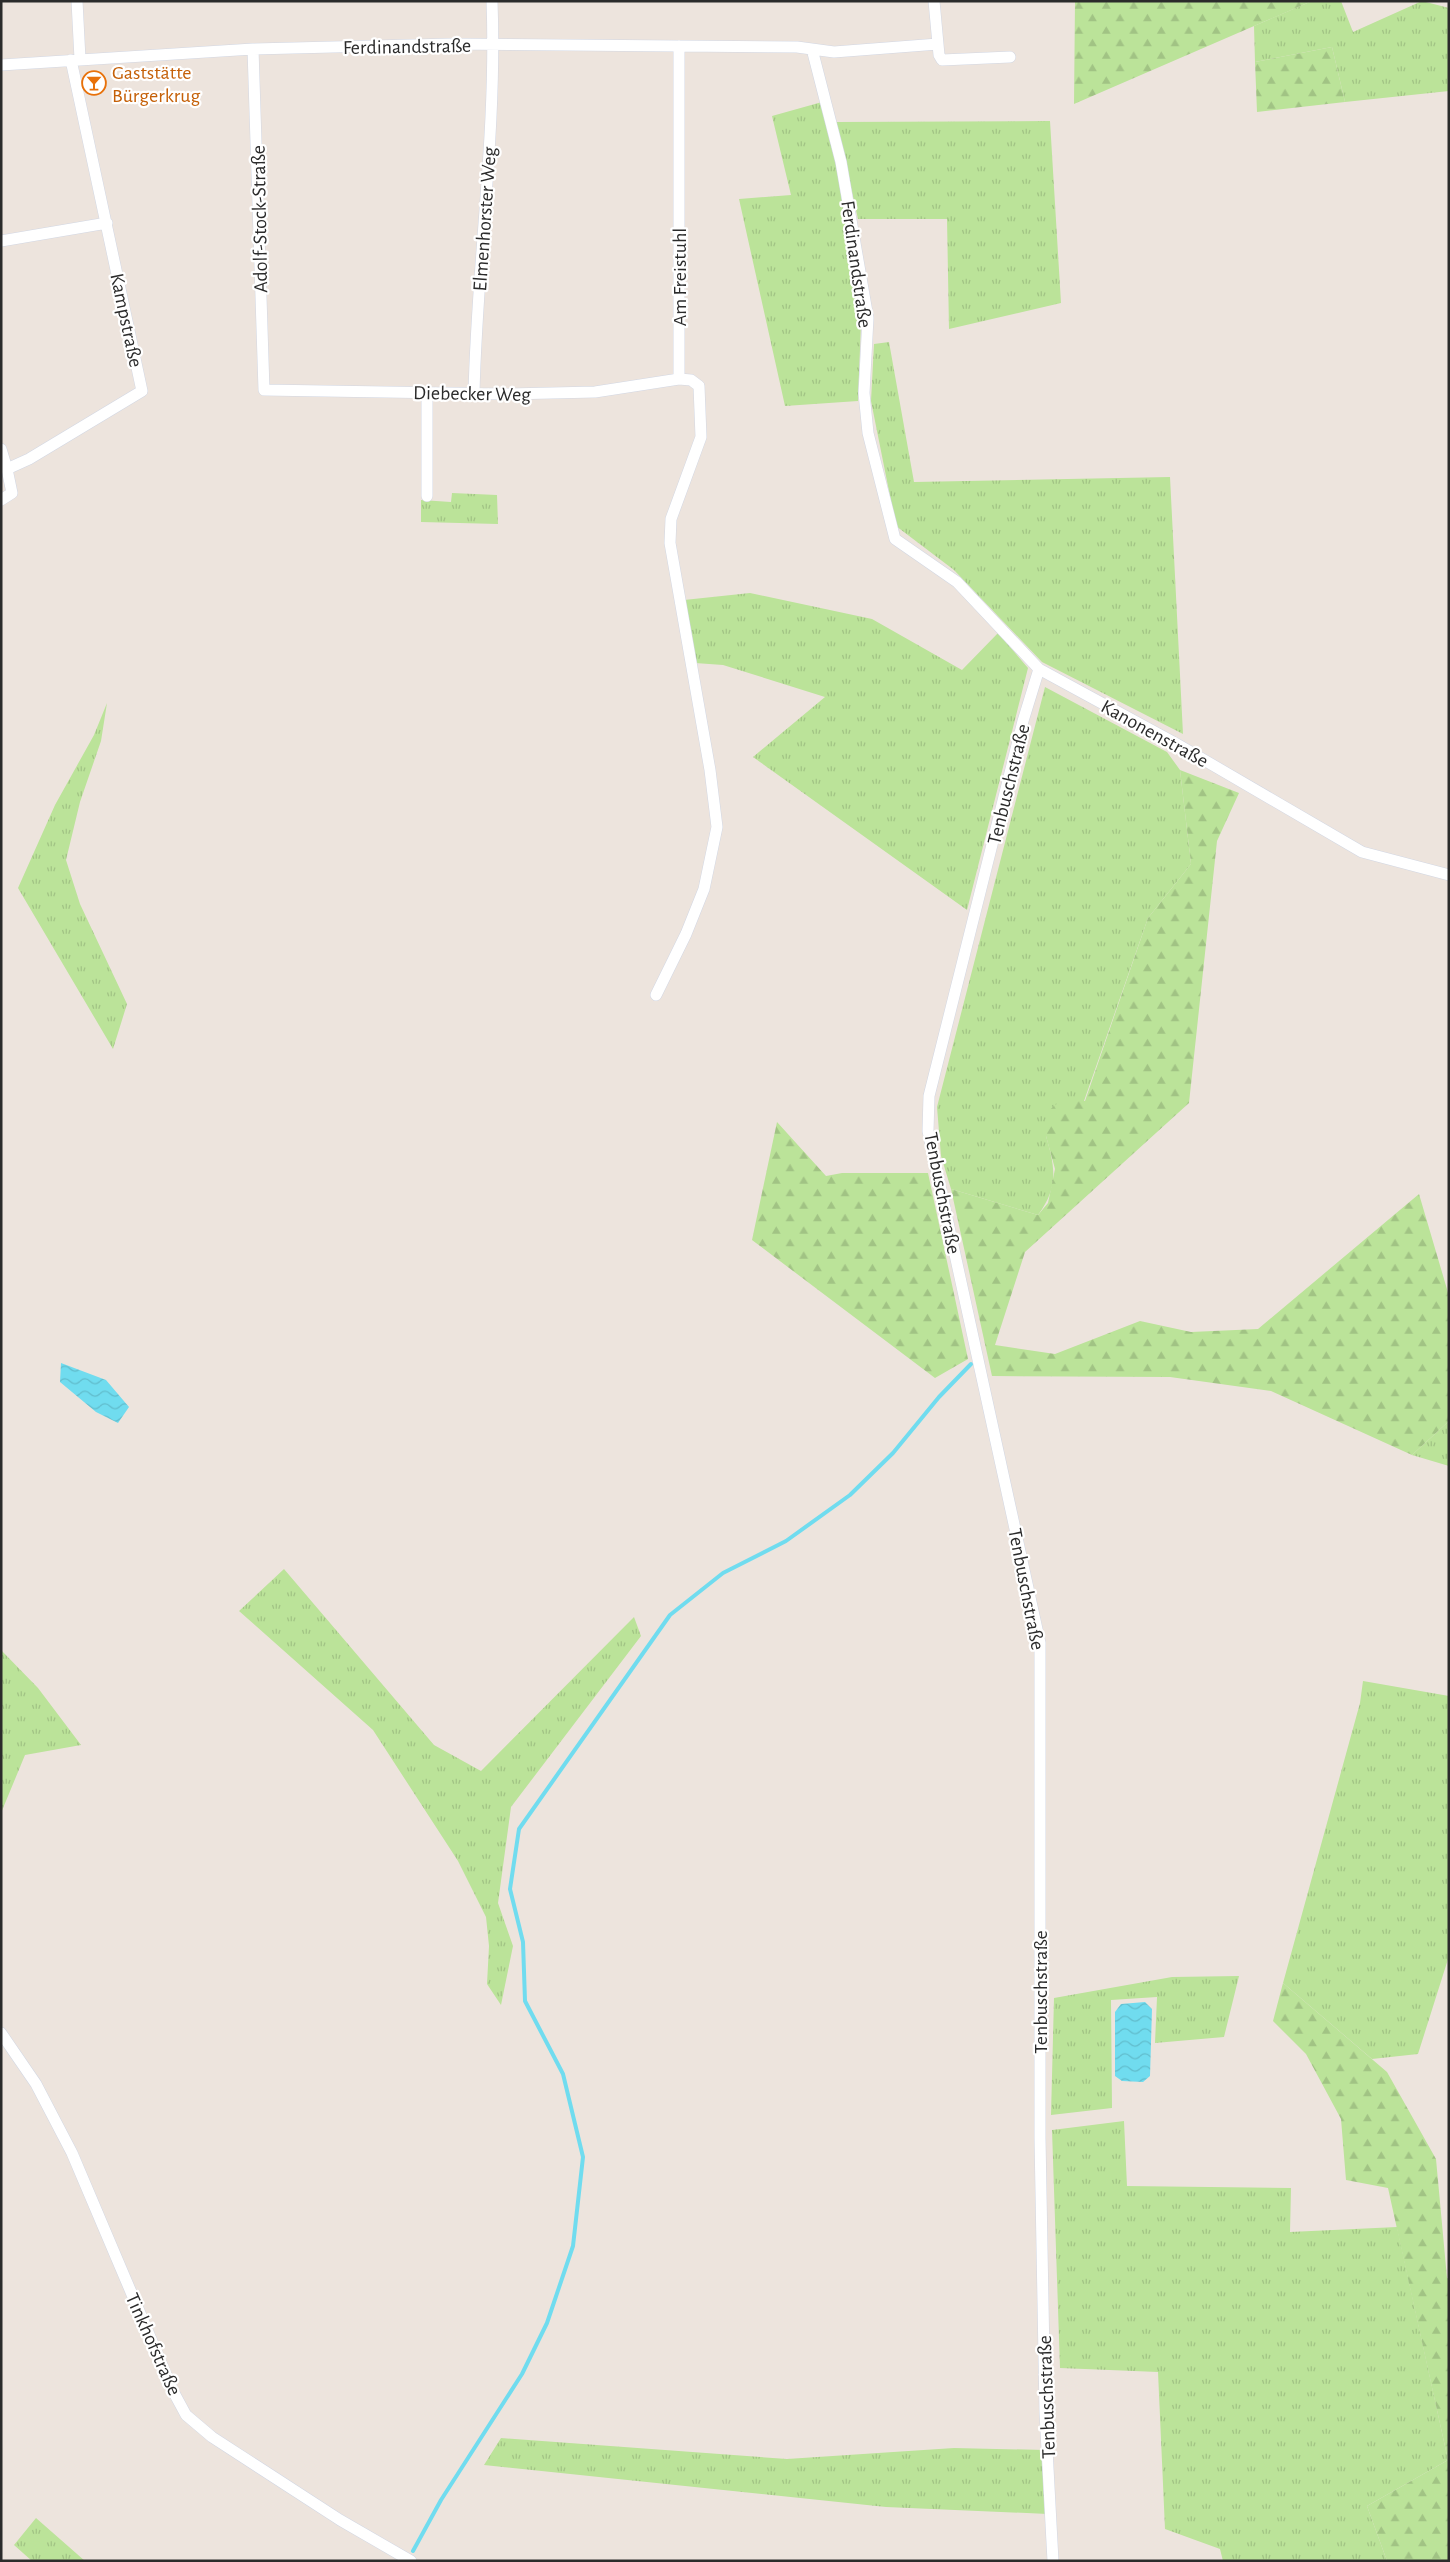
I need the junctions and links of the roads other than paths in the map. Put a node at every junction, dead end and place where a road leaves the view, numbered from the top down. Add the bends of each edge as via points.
1 (78, 1) edge
2 (492, 1) edge
3 (934, 1) edge
4 (493, 44) junction
5 (938, 44) junction
6 (678, 46) junction
7 (253, 49) junction
8 (812, 49) junction
9 (1010, 57) dead end
10 (76, 60) junction
11 (1, 65) edge
12 (107, 223) junction
13 (1, 241) edge
14 (679, 379) junction
15 (264, 390) joint
16 (427, 393) junction
17 (474, 393) junction
18 (1, 449) edge
19 (7, 469) junction
20 (427, 496) dead end
21 (1, 500) edge
22 (895, 539) joint
23 (1039, 670) junction
24 (1449, 875) edge
25 (656, 995) dead end
26 (1, 2033) edge
27 (411, 2561) edge
28 (1053, 2561) edge

1 - 10 street, Kampstraße
2 - 4 street, Elmenhorster Weg
3 - 5 street
4 - 6 street, Ferdinandstraße
4 - 7 street, Ferdinandstraße
4 - 17 street, Elmenhorster Weg
5 - 8 street, Ferdinandstraße via 834,52
5 - 9 street via 942,60
6 - 8 street, Ferdinandstraße via 797,46
6 - 14 street, Am Freistuhl
7 - 10 street, Ferdinandstraße
7 - 15 street, Adolf-Stock-Straße
8 - 22 street, Ferdinandstraße via 841,162 868,318 864,394 868,433
10 - 11 street, Ferdinandstraße
10 - 12 street, Kampstraße
12 - 13 street
12 - 19 street, Kampstraße via 142,391
14 - 17 street, Diebecker Weg via 595,392
14 - 25 street via 691,380 700,386 701,437 671,519 670,542 717,828 704,889
15 - 16 street, Diebecker Weg
16 - 17 street, Diebecker Weg
16 - 20 street
18 - 19 street
19 - 21 street via 12,493
22 - 23 street, Kanonenstraße via 957,582
23 - 24 street, Kanonenstraße via 1362,852
23 - 28 street, Tenbuschstraße via 1023,721 929,1096 928,1131 1040,1643 1040,2138 1045,2412
26 - 27 street, Tinkhofstraße via 36,2084 72,2154 186,2415 212,2437 340,2520

